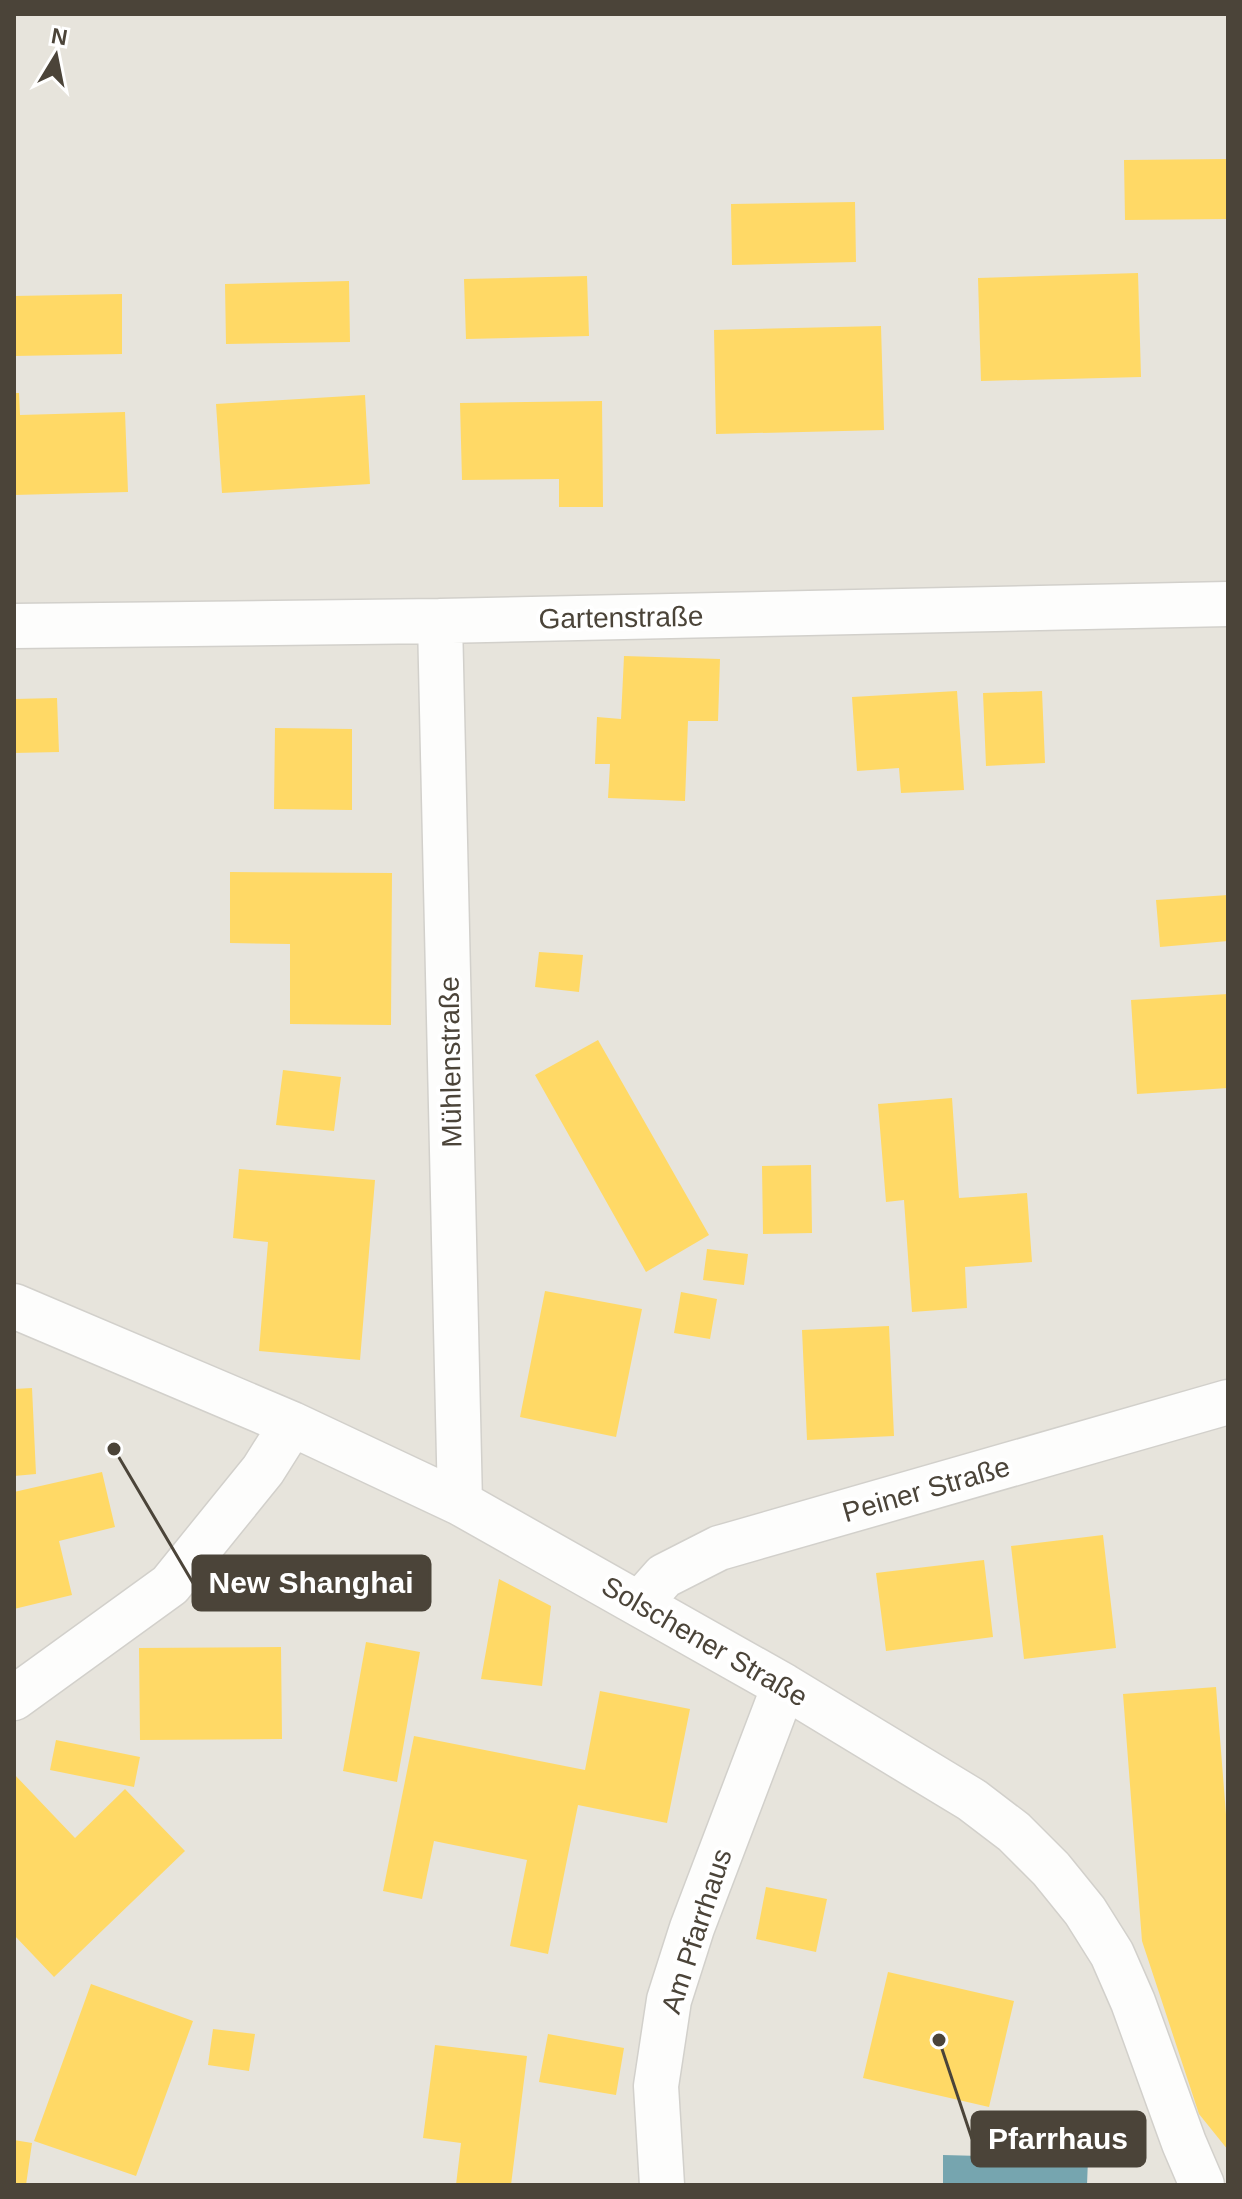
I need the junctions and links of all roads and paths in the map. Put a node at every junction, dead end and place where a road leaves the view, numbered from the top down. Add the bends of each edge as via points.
1 (1228, 604) edge
2 (440, 621) junction
3 (14, 626) edge
4 (14, 1306) edge
5 (1228, 1402) edge
6 (292, 1424) junction
7 (460, 1503) junction
8 (640, 1603) junction
9 (784, 1686) junction
10 (14, 1698) edge
11 (662, 2185) edge
12 (1202, 2185) edge

1 - 2 street, Gartenstraße
2 - 3 street, Gartenstraße
2 - 7 street, Mühlenstraße
4 - 6 street, Solschener Straße
5 - 8 street, Peiner Straße via 719,1548 664,1576
6 - 7 street, Solschener Straße
6 - 10 street via 263,1470 170,1585
7 - 8 street, Solschener Straße
8 - 9 street, Solschener Straße
9 - 11 street, Am Pfarrhaus via 669,2000 656,2086
9 - 12 street, Solschener Straße via 972,1800 1051,1869 1112,1954

